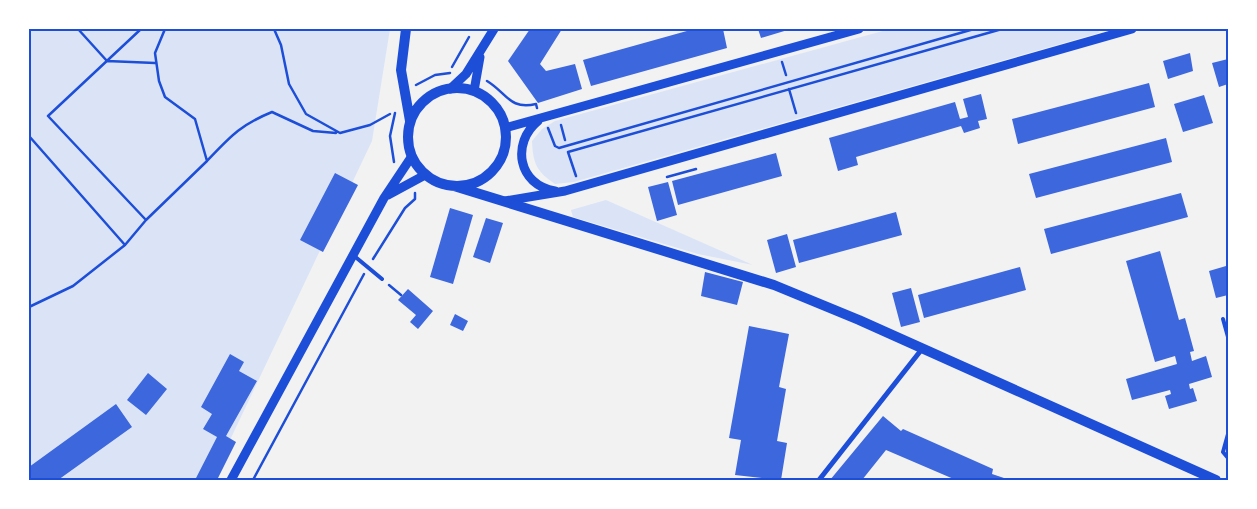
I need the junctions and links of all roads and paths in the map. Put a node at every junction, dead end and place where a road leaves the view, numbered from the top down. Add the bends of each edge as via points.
1 (78, 29) edge
2 (141, 29) edge
3 (165, 29) edge
4 (274, 29) edge
5 (406, 29) edge
6 (494, 29) edge
7 (859, 29) edge
8 (974, 29) edge
9 (1002, 29) edge
10 (1132, 29) edge
11 (1120, 30) edge
12 (469, 37) dead end
13 (483, 47) junction
14 (107, 61) junction
15 (782, 62) dead end
16 (155, 64) junction
17 (452, 67) dead end
18 (452, 73) dead end
19 (786, 76) dead end
20 (487, 81) dead end
21 (418, 83) dead end
22 (450, 88) junction
23 (789, 89) junction
24 (474, 91) junction
25 (407, 96) junction
26 (426, 99) junction
27 (536, 104) dead end
28 (397, 110) dead end
29 (796, 113) dead end
30 (390, 114) dead end
31 (542, 117) junction
32 (411, 122) junction
33 (560, 123) dead end
34 (506, 128) junction
35 (548, 129) dead end
36 (340, 133) junction
37 (29, 136) edge
38 (565, 140) dead end
39 (412, 156) junction
40 (207, 161) junction
41 (397, 167) dead end
42 (696, 169) dead end
43 (425, 175) junction
44 (576, 176) dead end
45 (667, 177) dead end
46 (454, 186) junction
47 (559, 192) junction
48 (415, 193) dead end
49 (384, 198) junction
50 (502, 201) junction
51 (146, 220) junction
52 (125, 245) junction
53 (353, 255) junction
54 (368, 268) junction
55 (382, 279) joint
56 (401, 295) dead end
57 (29, 307) edge
58 (1224, 319) dead end
59 (1228, 336) edge
60 (922, 349) junction
61 (1228, 434) edge
62 (1228, 458) edge
63 (231, 480) edge
64 (253, 480) edge
65 (819, 480) edge
66 (1216, 480) edge

1 - 14 path
2 - 14 path
3 - 16 path via 155,52
4 - 36 path via 281,45 289,84 306,114
5 - 25 main road via 401,70
6 - 13 street
7 - 31 street
8 - 35 path via 559,148
9 - 23 path
10 - 11 street
11 - 47 street
12 - 17 path
13 - 22 street via 466,74
13 - 24 street
14 - 16 path
14 - 51 path via 48,116
15 - 19 path
16 - 40 path via 165,96 195,119
18 - 21 path via 435,75
20 - 27 path via 517,105
22 - 24 main road
22 - 26 main road
23 - 29 path
23 - 44 path via 568,152
24 - 34 main road via 489,99
25 - 26 main road via 416,100
25 - 32 main road
26 - 32 main road via 413,114
28 - 41 path via 390,142
30 - 36 path via 370,125
31 - 34 street
31 - 47 street via 523,141 522,164 536,184
32 - 39 main road via 408,139
33 - 38 path
34 - 46 main road via 505,150 494,170 476,183
36 - 40 path via 313,131 272,112 248,122 232,134
37 - 52 path
39 - 43 main road
39 - 49 street
40 - 51 path
42 - 45 path
43 - 46 main road via 439,183
43 - 49 street
46 - 50 main road
47 - 50 street
48 - 54 path via 415,199 405,208
49 - 53 street
50 - 60 main road via 774,285
51 - 52 path
52 - 57 path via 73,286
53 - 54 lane
53 - 63 street
54 - 55 lane
54 - 64 path via 349,297
55 - 56 path
58 - 59 lane
60 - 65 street
60 - 66 main road
61 - 62 lane via 1223,452

